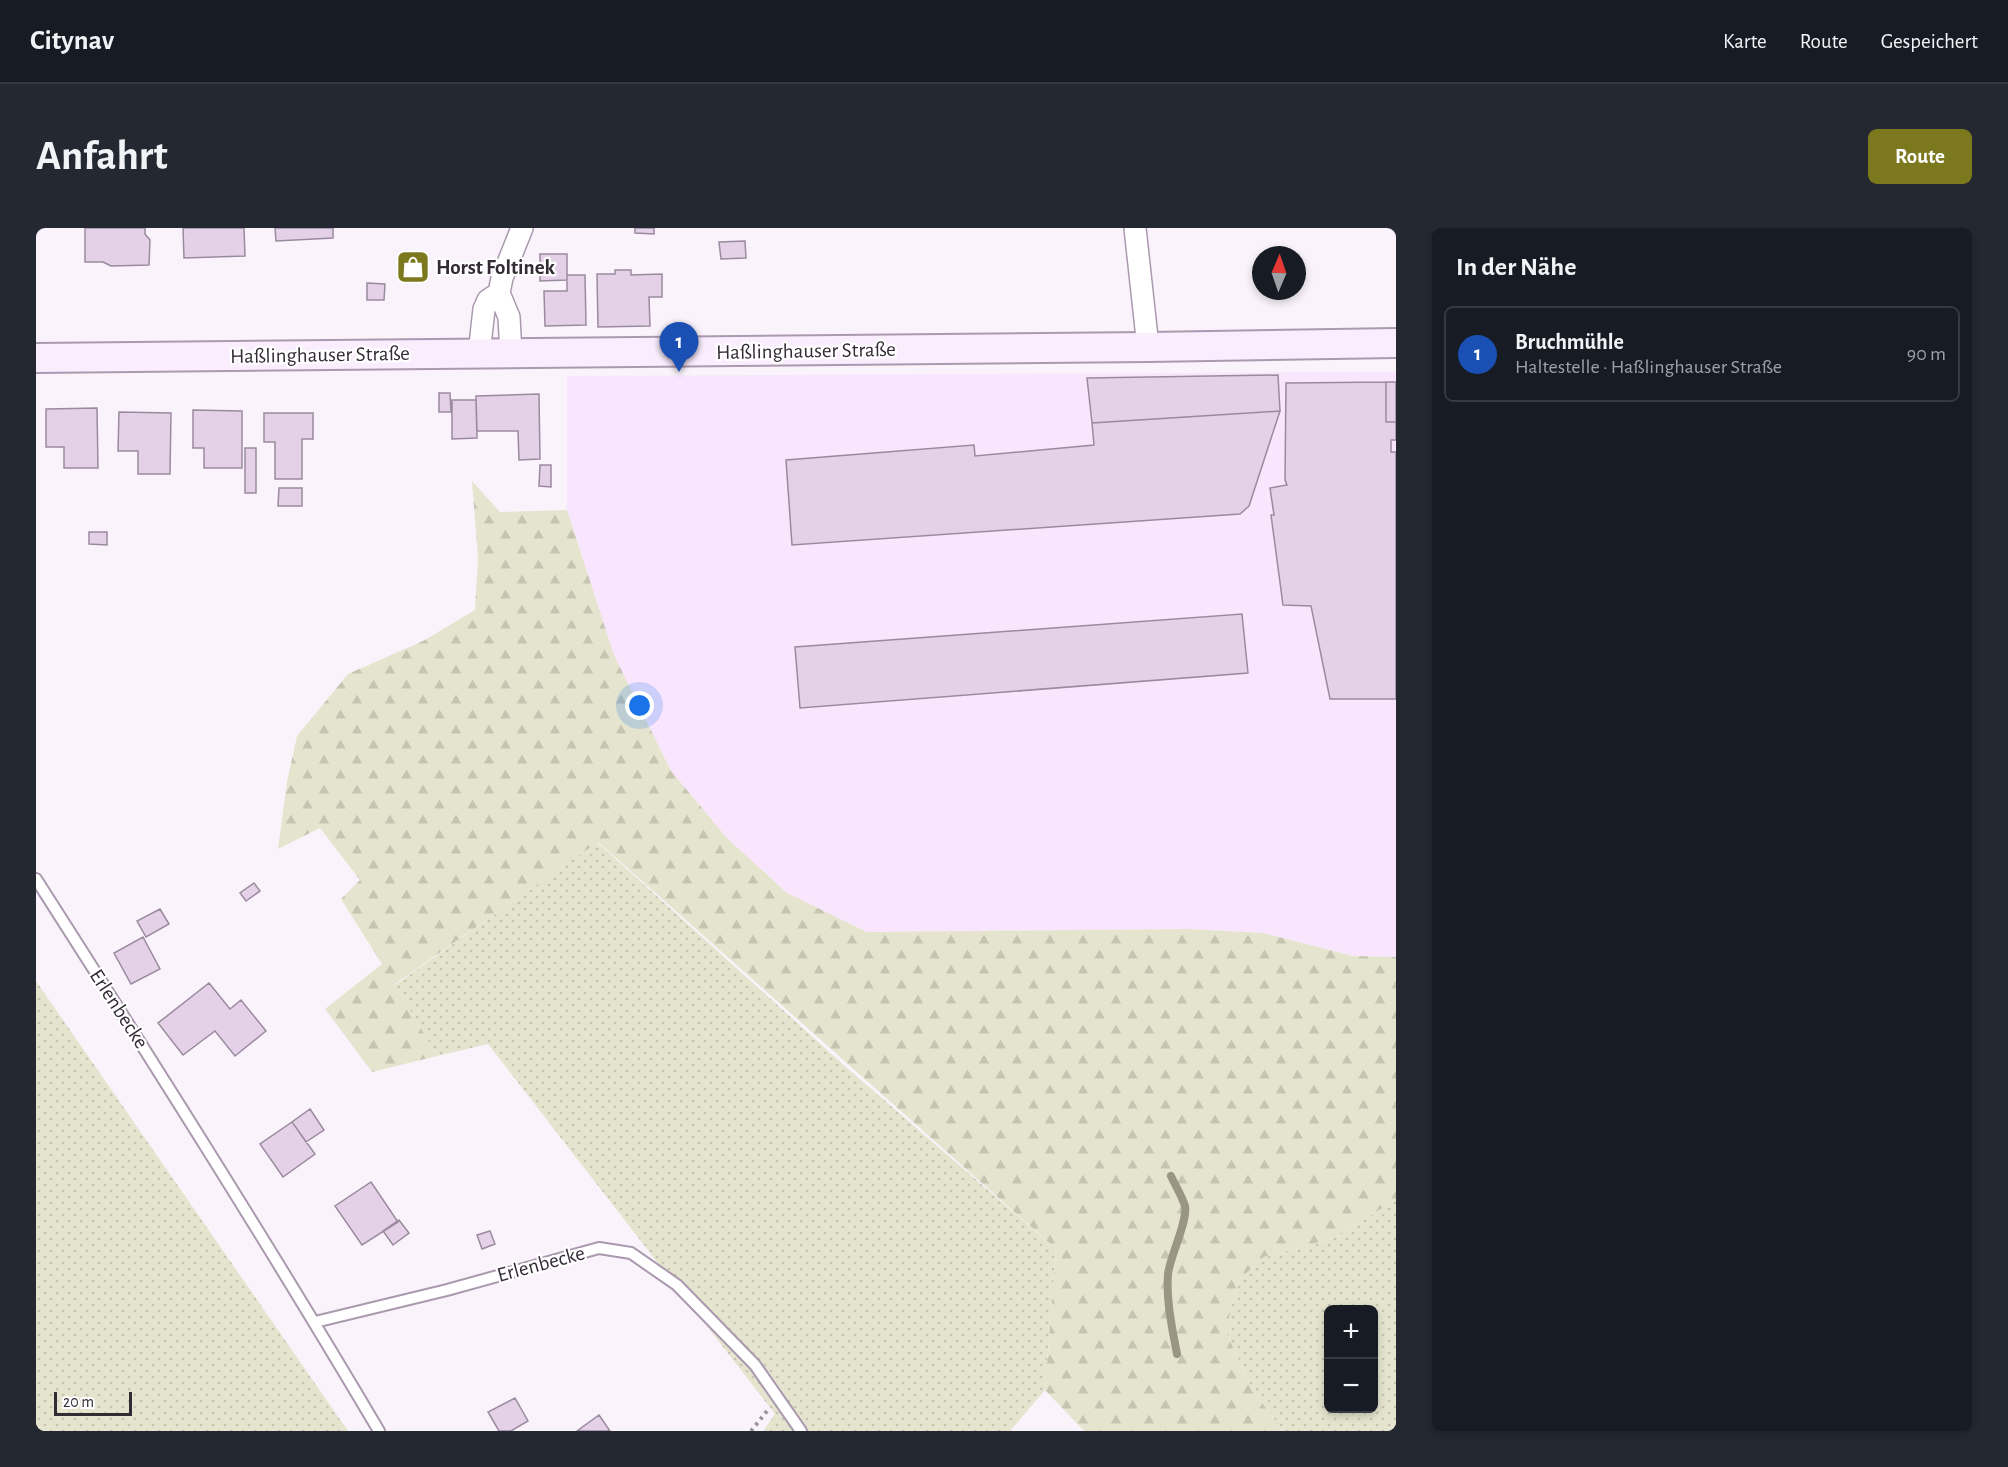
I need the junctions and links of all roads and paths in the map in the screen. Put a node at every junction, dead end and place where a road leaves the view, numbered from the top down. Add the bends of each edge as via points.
1 (522, 228) edge
2 (1135, 228) edge
3 (498, 293) junction
4 (1396, 343) edge
5 (1148, 347) junction
6 (511, 353) junction
7 (479, 354) junction
8 (36, 358) edge
9 (36, 879) edge
10 (315, 1322) junction
11 (777, 1399) junction
12 (379, 1431) edge
13 (751, 1431) edge
14 (801, 1431) edge

1 - 3 street
2 - 5 street
3 - 6 street via 509,317
3 - 7 street via 484,309
4 - 5 main road, Haßlinghauser Straße
5 - 6 main road, Haßlinghauser Straße
6 - 7 main road, Haßlinghauser Straße
7 - 8 main road, Haßlinghauser Straße
9 - 10 lane, Erlenbecke
10 - 11 lane, Erlenbecke via 599,1248 631,1253 677,1285 755,1365
10 - 12 lane, Erlenbecke
11 - 13 path
11 - 14 lane, Erlenbecke

